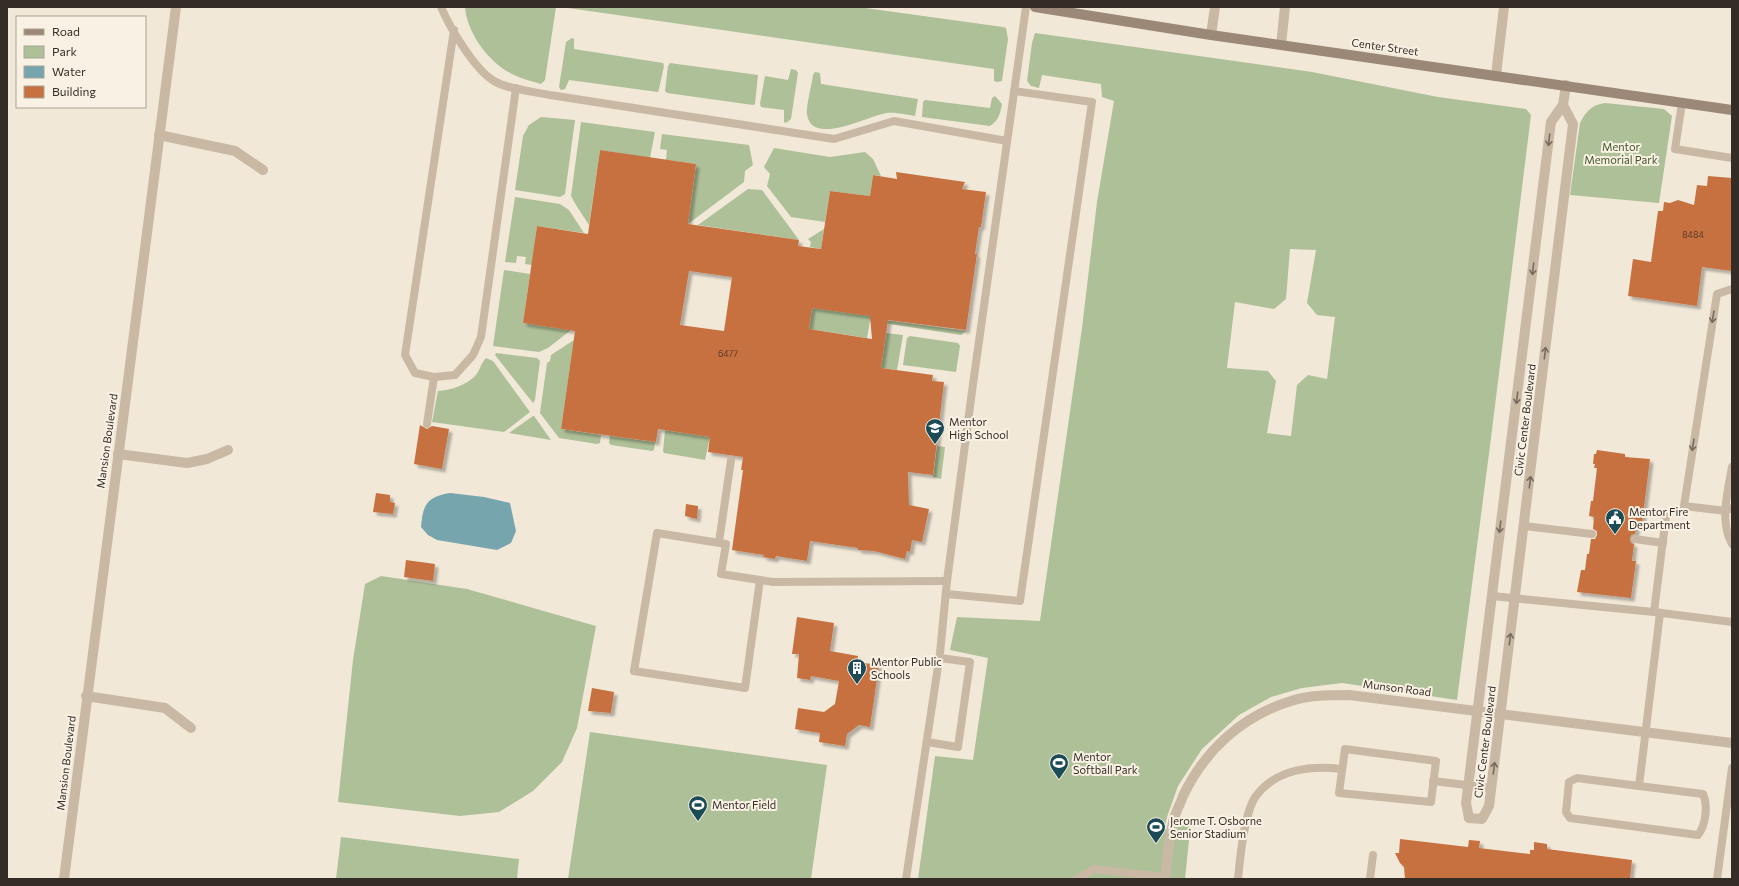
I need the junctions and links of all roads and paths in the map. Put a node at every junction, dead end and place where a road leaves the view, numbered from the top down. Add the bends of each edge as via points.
1 (176, 7) edge
2 (441, 7) edge
3 (1026, 7) edge
4 (1035, 7) edge
5 (1215, 7) edge
6 (1285, 7) edge
7 (1504, 7) edge
8 (454, 30) junction
9 (1211, 35) junction
10 (1281, 44) junction
11 (1496, 75) junction
12 (1566, 85) junction
13 (516, 88) junction
14 (1014, 91) junction
15 (1682, 103) junction
16 (1563, 105) junction
17 (1732, 110) edge
18 (159, 136) junction
19 (1007, 141) junction
20 (1732, 158) edge
21 (263, 170) dead end
22 (1732, 289) edge
23 (434, 377) junction
24 (427, 424) dead end
25 (228, 450) dead end
26 (118, 454) junction
27 (731, 460) dead end
28 (1732, 467) edge
29 (1729, 509) edge
30 (1666, 516) dead end
31 (1524, 526) junction
32 (1592, 534) dead end
33 (1634, 539) dead end
34 (719, 542) junction
35 (1663, 543) junction
36 (1732, 544) edge
37 (760, 580) junction
38 (947, 581) junction
39 (946, 594) junction
40 (1492, 596) junction
41 (1516, 598) junction
42 (1657, 612) junction
43 (1732, 622) edge
44 (940, 658) junction
45 (86, 696) junction
46 (1477, 710) junction
47 (1500, 713) junction
48 (191, 728) dead end
49 (1645, 733) junction
50 (927, 742) junction
51 (1732, 743) edge
52 (1732, 768) edge
53 (1342, 769) junction
54 (1434, 781) junction
55 (1468, 785) junction
56 (1639, 786) junction
57 (1491, 788) junction
58 (1373, 855) dead end
59 (1165, 878) edge
60 (64, 879) edge
61 (906, 879) edge
62 (1077, 879) edge
63 (1238, 879) edge
64 (1370, 879) edge
65 (1717, 879) edge

1 - 18 street, Mansion Boulevard
2 - 8 lane
3 - 14 lane
4 - 9 main road, Center Street
5 - 9 street
6 - 10 street
7 - 11 street
8 - 13 lane via 470,59 494,81
8 - 23 lane via 405,355 415,373
9 - 10 main road, Center Street
10 - 11 main road, Center Street
11 - 12 main road, Center Street
12 - 15 main road, Center Street
12 - 16 street, Civic Center Boulevard
13 - 19 lane via 834,139 894,121
13 - 23 lane via 482,337 473,355 455,375
14 - 19 lane
14 - 39 lane via 1092,102 1020,601
15 - 17 main road, Center Street
15 - 20 lane via 1675,149
31 -> 16 street, Civic Center Boulevard via 1573,124
16 -> 40 street, Civic Center Boulevard via 1551,122
18 - 21 street via 235,151
18 - 26 street, Mansion Boulevard
19 - 38 lane
22 -> 29 lane via 1717,294 1684,506
23 - 24 lane
25 - 26 street via 207,459 187,463
26 - 45 street, Mansion Boulevard
27 - 34 lane
28 - 29 lane
29 - 36 lane via 1725,527
30 - 35 lane
31 - 32 lane
31 - 41 street, Civic Center Boulevard
33 - 35 lane
34 - 37 lane via 726,544 721,574
34 - 37 lane via 657,533 634,671 745,688
35 - 42 lane
37 - 38 lane
38 - 39 lane
39 - 44 lane
40 - 41 lane
40 - 46 street, Civic Center Boulevard
41 - 42 lane
47 -> 41 street, Civic Center Boulevard
42 - 43 lane
42 - 49 lane
44 - 50 lane
44 - 50 lane via 970,662 958,747
45 - 48 street via 165,708
45 - 60 street, Mansion Boulevard
46 - 47 street, Munson Road
46 - 55 street, Civic Center Boulevard
46 - 59 street, Munson Road via 1335,695 1291,700 1250,718 1220,742 1192,779 1173,821
47 - 49 street, Munson Road
57 -> 47 street, Civic Center Boulevard
49 - 51 street, Munson Road
49 - 56 lane
50 - 61 lane
52 - 65 lane
53 - 54 lane via 1345,749 1436,761
53 - 54 lane via 1339,793 1431,802
53 - 63 lane via 1301,768 1273,779 1255,797 1246,820
54 - 55 lane
55 - 57 lane
55 - 57 street, Civic Center Boulevard via 1466,803 1469,818 1482,819 1489,806
56 - 56 lane via 1703,794 1706,801 1703,829 1698,835 1570,818 1566,812 1569,782 1577,778
58 - 64 lane
59 - 62 lane via 1094,869

